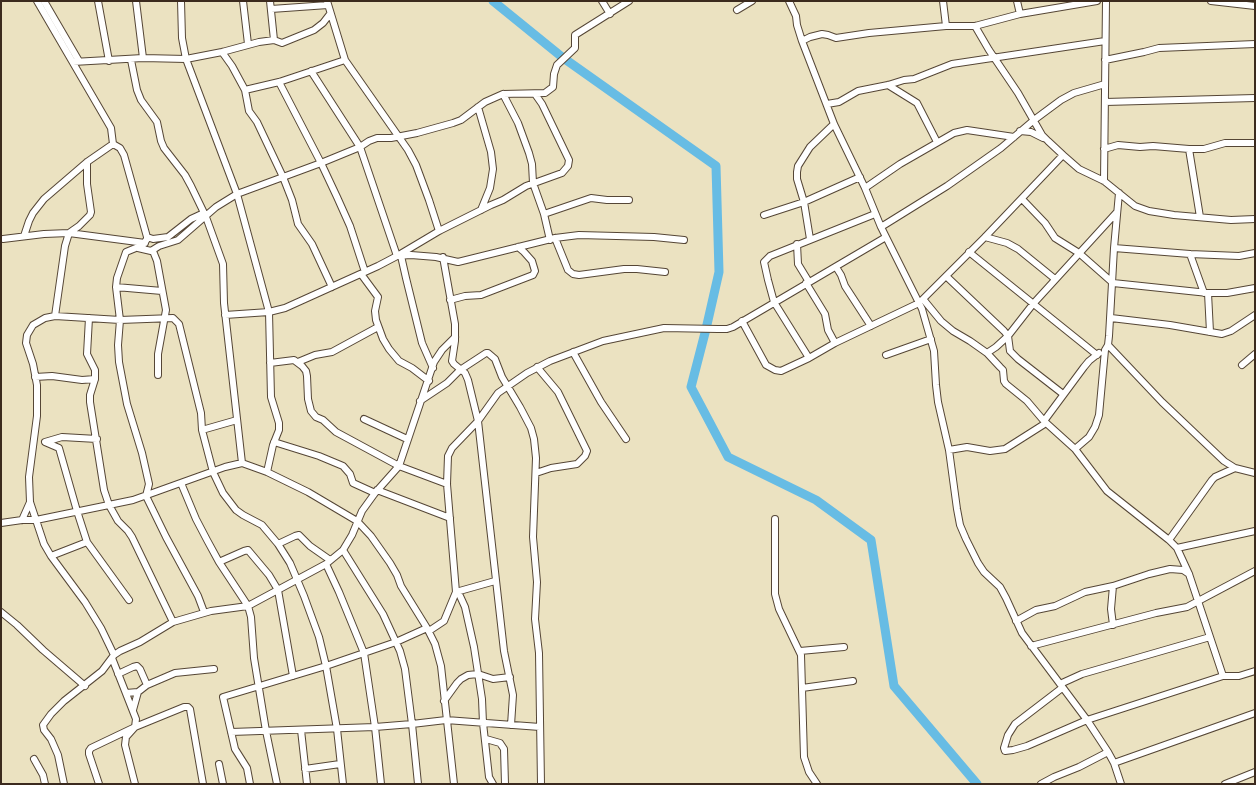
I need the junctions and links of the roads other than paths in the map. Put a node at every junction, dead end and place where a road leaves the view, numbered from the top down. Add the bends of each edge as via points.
1 (37, 1) edge
2 (44, 1) edge
3 (98, 1) edge
4 (136, 1) edge
5 (181, 1) edge
6 (243, 1) edge
7 (270, 1) edge
8 (602, 1) edge
9 (629, 1) edge
10 (752, 1) edge
11 (789, 1) edge
12 (943, 1) edge
13 (1017, 1) edge
14 (1097, 1) edge
15 (1106, 1) edge
16 (1211, 1) edge
17 (328, 3) edge
18 (1244, 3) edge
19 (1255, 6) edge
20 (271, 9) junction
21 (737, 10) dead end
22 (330, 14) junction
23 (610, 14) junction
24 (1020, 14) junction
25 (946, 26) junction
26 (976, 26) junction
27 (274, 40) junction
28 (802, 41) junction
29 (1105, 41) junction
30 (248, 44) junction
31 (1255, 44) edge
32 (222, 52) junction
33 (994, 57) junction
34 (143, 58) junction
35 (186, 59) junction
36 (109, 60) junction
37 (131, 60) junction
38 (344, 60) junction
39 (1105, 60) junction
40 (76, 62) junction
41 (311, 71) junction
42 (279, 82) junction
43 (1105, 84) junction
44 (888, 85) junction
45 (245, 90) junction
46 (545, 93) junction
47 (503, 94) junction
48 (535, 94) junction
49 (1255, 98) edge
50 (1105, 102) junction
51 (542, 104) junction
52 (827, 104) junction
53 (478, 107) junction
54 (1034, 120) junction
55 (834, 124) junction
56 (1020, 132) junction
57 (398, 135) junction
58 (1014, 137) junction
59 (937, 142) junction
60 (1048, 142) junction
61 (1255, 143) edge
62 (113, 144) junction
63 (360, 147) junction
64 (1104, 148) junction
65 (1188, 149) junction
66 (1063, 155) junction
67 (87, 162) junction
68 (321, 163) junction
69 (283, 177) junction
70 (860, 177) junction
71 (1104, 181) junction
72 (533, 183) junction
73 (865, 188) junction
74 (1118, 193) junction
75 (237, 194) junction
76 (1022, 199) junction
77 (628, 200) dead end
78 (804, 202) junction
79 (481, 210) junction
80 (1117, 212) junction
81 (544, 214) junction
82 (875, 214) junction
83 (205, 215) junction
84 (764, 215) dead end
85 (1200, 217) junction
86 (1255, 219) edge
87 (881, 226) junction
88 (439, 231) junction
89 (69, 233) junction
90 (24, 236) junction
91 (886, 237) junction
92 (985, 237) junction
93 (3, 239) dead end
94 (552, 239) junction
95 (810, 239) junction
96 (146, 240) junction
97 (684, 240) dead end
98 (797, 244) junction
99 (518, 247) junction
100 (138, 248) junction
101 (1114, 248) junction
102 (153, 251) junction
103 (970, 252) junction
104 (1079, 253) junction
105 (1255, 253) edge
106 (1190, 254) junction
107 (399, 256) junction
108 (443, 258) junction
109 (836, 267) junction
110 (665, 272) dead end
111 (363, 273) junction
112 (946, 276) junction
113 (1055, 279) junction
114 (807, 283) junction
115 (1113, 283) junction
116 (116, 287) junction
117 (332, 287) junction
118 (1255, 288) edge
119 (162, 291) junction
120 (1206, 293) junction
121 (450, 300) junction
122 (921, 301) junction
123 (774, 302) junction
124 (1033, 304) junction
125 (269, 312) junction
126 (225, 315) junction
127 (1255, 315) edge
128 (55, 316) junction
129 (89, 318) junction
130 (165, 318) junction
131 (1111, 318) junction
132 (120, 320) junction
133 (742, 322) junction
134 (870, 326) junction
135 (378, 327) junction
136 (1210, 332) junction
137 (1008, 336) junction
138 (455, 337) junction
139 (931, 339) junction
140 (835, 343) junction
141 (996, 347) junction
142 (1106, 348) junction
143 (1010, 350) junction
144 (573, 352) junction
145 (987, 353) junction
146 (1255, 354) edge
147 (886, 355) dead end
148 (1097, 355) junction
149 (809, 358) junction
150 (298, 362) junction
151 (270, 363) junction
152 (1242, 364) dead end
153 (537, 367) junction
154 (433, 368) junction
155 (460, 370) junction
156 (158, 375) dead end
157 (36, 377) junction
158 (95, 379) junction
159 (429, 381) junction
160 (507, 386) junction
161 (1063, 394) junction
162 (420, 401) junction
163 (364, 419) dead end
164 (237, 420) junction
165 (478, 421) junction
166 (1045, 422) junction
167 (202, 430) junction
168 (97, 439) junction
169 (407, 439) junction
170 (626, 439) dead end
171 (34, 441) junction
172 (45, 442) junction
173 (274, 442) junction
174 (949, 450) junction
175 (1075, 450) junction
176 (242, 463) junction
177 (399, 466) junction
178 (1235, 468) junction
179 (212, 472) junction
180 (267, 472) junction
181 (536, 473) junction
182 (1255, 473) edge
183 (181, 483) junction
184 (447, 484) junction
185 (376, 491) junction
186 (146, 496) junction
187 (30, 502) junction
188 (109, 505) junction
189 (77, 511) junction
190 (450, 518) junction
191 (22, 520) junction
192 (36, 520) junction
193 (775, 520) dead end
194 (357, 521) junction
195 (1, 523) edge
196 (1255, 531) edge
197 (1169, 540) junction
198 (87, 542) junction
199 (278, 544) junction
200 (1177, 548) junction
201 (343, 550) junction
202 (51, 556) junction
203 (219, 562) junction
204 (328, 562) junction
205 (1255, 571) edge
206 (1189, 574) junction
207 (297, 580) junction
208 (495, 581) junction
209 (1113, 586) junction
210 (278, 590) junction
211 (456, 592) junction
212 (129, 600) dead end
213 (1199, 602) junction
214 (248, 606) junction
215 (1, 612) edge
216 (204, 612) junction
217 (1016, 621) junction
218 (173, 622) junction
219 (1113, 625) junction
220 (428, 629) junction
221 (1210, 637) junction
222 (396, 642) junction
223 (1031, 646) junction
224 (844, 647) dead end
225 (800, 651) junction
226 (364, 652) junction
227 (113, 657) junction
228 (326, 666) junction
229 (214, 669) dead end
230 (1255, 671) edge
231 (118, 674) junction
232 (478, 674) junction
233 (293, 676) junction
234 (1223, 676) junction
235 (510, 678) junction
236 (852, 681) dead end
237 (147, 685) junction
238 (85, 686) junction
239 (259, 686) junction
240 (1061, 686) junction
241 (802, 688) junction
242 (138, 692) junction
243 (126, 693) junction
244 (444, 701) junction
245 (133, 710) junction
246 (1255, 713) edge
247 (446, 720) junction
248 (1087, 720) junction
249 (483, 723) junction
250 (412, 724) junction
251 (512, 725) junction
252 (135, 727) junction
253 (375, 727) junction
254 (540, 727) junction
255 (337, 729) junction
256 (301, 730) junction
257 (266, 731) junction
258 (231, 732) junction
259 (486, 739) junction
260 (1108, 752) junction
261 (34, 759) dead end
262 (1114, 763) junction
263 (219, 764) dead end
264 (340, 764) junction
265 (305, 770) junction
266 (1255, 772) edge
267 (1233, 783) edge
268 (45, 784) edge
269 (64, 784) edge
270 (99, 784) edge
271 (135, 784) edge
272 (202, 784) edge
273 (223, 784) edge
274 (250, 784) edge
275 (277, 784) edge
276 (307, 784) edge
277 (343, 784) edge
278 (381, 784) edge
279 (418, 784) edge
280 (454, 784) edge
281 (493, 784) edge
282 (505, 784) edge
283 (541, 784) edge
284 (818, 784) edge
285 (1041, 784) edge
286 (1121, 784) edge
287 (1225, 784) edge

1 - 40 street
2 - 40 street
3 - 36 street
4 - 34 street
5 - 35 street via 182,38
6 - 30 street
7 - 20 street
8 - 23 street
9 - 23 street
10 - 21 street
11 - 28 street via 796,16
12 - 25 street
13 - 24 street
14 - 24 street
15 - 29 street
16 - 18 street
17 - 20 street
17 - 22 street
18 - 19 street
20 - 27 street
22 - 27 street via 314,30 282,43
22 - 38 street
23 - 46 street via 575,35 574,48 557,65 553,87
24 - 26 street
25 - 26 street
25 - 28 street via 836,38 822,34
26 - 33 street
27 - 30 street
28 - 52 street
29 - 33 street
29 - 39 street
30 - 32 street
31 - 39 street via 1159,48
32 - 35 street
32 - 45 street
33 - 44 street via 952,64 924,76
33 - 54 street
34 - 35 street
34 - 37 street
35 - 75 street
36 - 37 street
36 - 40 street
37 - 83 street via 137,90 144,106 155,118 161,141 185,175
38 - 41 street
38 - 57 street
39 - 43 street
40 - 62 street via 111,128
41 - 42 street
41 - 63 street
42 - 45 street
42 - 68 street
43 - 50 street
43 - 54 street via 1074,93
44 - 52 street via 858,91 839,102
44 - 59 street via 917,104
45 - 69 street via 249,110
46 - 48 street
46 - 51 street
47 - 48 street
47 - 53 street
47 - 72 street via 525,142 532,164
48 - 51 street
49 - 50 street
50 - 64 street
51 - 72 street via 569,164 566,170 557,176
52 - 55 street
53 - 57 street via 453,123
53 - 79 street via 491,152 493,169 490,188
54 - 56 street
54 - 60 street
55 - 70 street
55 - 78 street via 815,141 798,166 796,175
56 - 58 street
56 - 60 street via 1038,134
57 - 63 street via 373,139
57 - 88 street via 416,165
58 - 59 street via 967,130 954,133
58 - 87 street via 947,186
59 - 73 street
60 - 66 street
61 - 65 street via 1225,143 1204,149
62 - 67 street
62 - 96 street via 120,148 124,155
63 - 68 street
63 - 107 street
64 - 65 street via 1118,145
64 - 71 street
65 - 85 street
66 - 71 street via 1085,172
66 - 76 street
67 - 89 street via 91,212
67 - 90 street via 38,206
68 - 69 street
68 - 111 street via 350,226
69 - 75 street
69 - 117 street via 298,224 312,244
70 - 73 street
70 - 78 street
71 - 74 street
72 - 79 street
72 - 81 street
73 - 82 street
74 - 80 street
74 - 85 street via 1135,206 1149,211
75 - 83 street
75 - 125 street
76 - 92 street
76 - 104 street via 1045,223 1055,238
77 - 81 street via 591,198
78 - 84 street
78 - 95 street
79 - 88 street
80 - 101 street
80 - 104 street
81 - 94 street
82 - 87 street
82 - 95 street
83 - 96 street via 191,219 168,237
83 - 102 street via 178,240 159,246
83 - 126 street via 223,264
85 - 86 street
87 - 91 street
88 - 107 street
89 - 90 street
89 - 96 street
89 - 128 street
90 - 93 street
91 - 109 street
91 - 122 street
92 - 103 street
92 - 113 street via 1008,243
94 - 97 street via 579,235 613,235
94 - 99 street
94 - 110 street via 568,270 573,274 624,269
95 - 98 street
96 - 100 street
98 - 114 street via 798,264
98 - 123 street via 770,256 764,262
99 - 108 street via 458,262
99 - 121 street via 532,261 534,275 481,296 465,296
100 - 102 street
100 - 116 street via 126,252 116,278
101 - 106 street
101 - 115 street
102 - 119 street
103 - 112 street
103 - 124 street
104 - 113 street
104 - 115 street
105 - 106 street via 1239,256
106 - 120 street
107 - 108 street
107 - 111 street
107 - 154 street via 422,343
108 - 121 street
109 - 114 street
109 - 134 street
111 - 117 street
111 - 135 street via 378,297 375,312
112 - 122 street
112 - 137 street
113 - 124 street
114 - 123 street
114 - 140 street via 825,314 828,330
115 - 120 street
115 - 131 street
116 - 119 street
116 - 132 street
117 - 125 street via 285,308
118 - 120 street via 1226,293
119 - 130 street
120 - 136 street
121 - 138 street
122 - 134 street
122 - 139 street
122 - 145 street via 953,331
123 - 133 street
123 - 149 street
124 - 137 street
124 - 148 street
125 - 126 street
125 - 151 street
126 - 164 street
127 - 136 street via 1226,333
128 - 129 street
128 - 157 street via 39,321 27,335 26,347
129 - 132 street
129 - 158 street via 87,354 95,368
130 - 132 street
130 - 156 street via 158,354
130 - 167 street via 176,320 182,331 201,413
131 - 136 street via 1170,324
131 - 142 street
132 - 186 street via 119,362 127,404 149,484
133 - 144 street via 726,329 664,328 603,341
133 - 149 street via 766,365 775,370 782,371
134 - 140 street
135 - 150 street via 332,352
135 - 159 street via 395,357
137 - 141 street
137 - 143 street
138 - 154 street via 442,350
138 - 155 street via 452,361
139 - 147 street
139 - 174 street via 938,402
140 - 149 street
141 - 143 street
141 - 145 street
142 - 148 street
142 - 175 street via 1099,415 1089,436
142 - 178 street via 1224,461
143 - 161 street via 1022,363
144 - 153 street
144 - 170 street via 601,402
145 - 166 street via 1003,370 1006,384 1027,401
146 - 152 street
148 - 161 street
150 - 151 street via 288,360
150 - 177 street via 306,371 309,407 313,414 336,432
151 - 173 street via 271,397 279,423 279,434
153 - 160 street
153 - 181 street via 558,392 587,451 586,456 577,464
154 - 159 street
155 - 160 street via 488,353 495,359
155 - 162 street via 447,383
155 - 165 street via 465,373 468,380
157 - 158 street
157 - 171 street
158 - 168 street via 90,402
159 - 162 street
160 - 165 street via 498,392
160 - 181 street via 520,407 534,439
161 - 166 street
162 - 169 street
163 - 169 street
164 - 167 street
164 - 176 street
165 - 184 street via 457,442 448,456
165 - 208 street
166 - 174 street via 1005,449 990,451 967,447
166 - 175 street
167 - 179 street
168 - 172 street via 62,437
168 - 188 street via 104,490
169 - 177 street
171 - 172 street
171 - 187 street via 29,477
172 - 189 street via 59,448
173 - 180 street
173 - 185 street via 343,466 353,483
174 - 217 street via 960,525 978,563 1000,587
175 - 197 street via 1107,491
176 - 179 street
176 - 180 street
177 - 184 street
177 - 185 street
178 - 182 street
178 - 197 street via 1212,480
179 - 183 street
179 - 199 street via 233,507 262,525
180 - 194 street via 308,492
181 - 254 street via 533,537 537,582 535,619 539,653
183 - 186 street
183 - 203 street via 196,519
184 - 190 street
185 - 190 street
185 - 194 street
186 - 188 street
186 - 216 street
187 - 191 street
187 - 192 street
188 - 189 street
188 - 218 street via 118,521 132,537
189 - 192 street
189 - 198 street
190 - 211 street
191 - 192 street
191 - 195 street
192 - 202 street
193 - 225 street via 775,594
194 - 201 street
194 - 220 street via 390,563
196 - 200 street
197 - 200 street
198 - 202 street
198 - 212 street
199 - 204 street via 299,535
199 - 207 street via 290,562
200 - 206 street
201 - 204 street
201 - 222 street via 379,608
202 - 227 street via 101,628
203 - 210 street via 248,550 267,571
203 - 214 street
204 - 207 street
204 - 226 street
205 - 213 street
206 - 209 street via 1183,570 1170,569
206 - 213 street
207 - 210 street
207 - 228 street via 319,637
208 - 211 street
208 - 235 street
209 - 217 street via 1085,592 1055,606 1036,610
209 - 219 street
210 - 214 street
210 - 233 street
211 - 220 street via 444,621
211 - 232 street via 465,607
213 - 219 street
213 - 221 street
214 - 216 street
214 - 239 street
215 - 238 street
216 - 218 street
217 - 223 street
218 - 227 street
219 - 223 street
220 - 222 street
220 - 244 street via 439,655
221 - 234 street
221 - 240 street via 1082,674
222 - 226 street
222 - 250 street via 405,669
223 - 240 street
224 - 225 street
225 - 241 street
226 - 228 street
226 - 253 street
227 - 231 street
227 - 238 street via 102,672
228 - 233 street
228 - 255 street
229 - 237 street via 175,672
230 - 234 street via 1239,676
231 - 237 street via 137,666
231 - 243 street
232 - 235 street via 493,679
232 - 244 street via 461,679
232 - 249 street
233 - 239 street
234 - 248 street
235 - 251 street via 513,695
236 - 241 street
237 - 242 street
238 - 269 street via 60,705 43,725 58,755
239 - 257 street
239 - 258 street via 223,697
240 - 248 street
240 - 248 street via 1015,724 1008,735 1005,751 1027,746
241 - 284 street via 804,757 809,772
242 - 243 street
242 - 245 street
243 - 245 street
244 - 247 street
245 - 252 street
246 - 262 street
247 - 249 street
247 - 250 street
247 - 280 street
248 - 260 street
249 - 251 street
249 - 259 street
250 - 253 street
250 - 279 street
251 - 254 street
252 - 270 street via 89,750
252 - 271 street via 126,737 124,745
252 - 272 street via 188,707
253 - 255 street
253 - 278 street
254 - 283 street
255 - 256 street
255 - 264 street
256 - 257 street
256 - 265 street
257 - 258 street
257 - 275 street
258 - 274 street via 235,749 247,768
259 - 281 street via 489,778
259 - 282 street via 500,743 504,749
260 - 262 street
260 - 285 street
261 - 268 street
262 - 286 street
263 - 273 street
264 - 265 street
264 - 277 street
265 - 276 street
266 - 267 street
267 - 287 street

